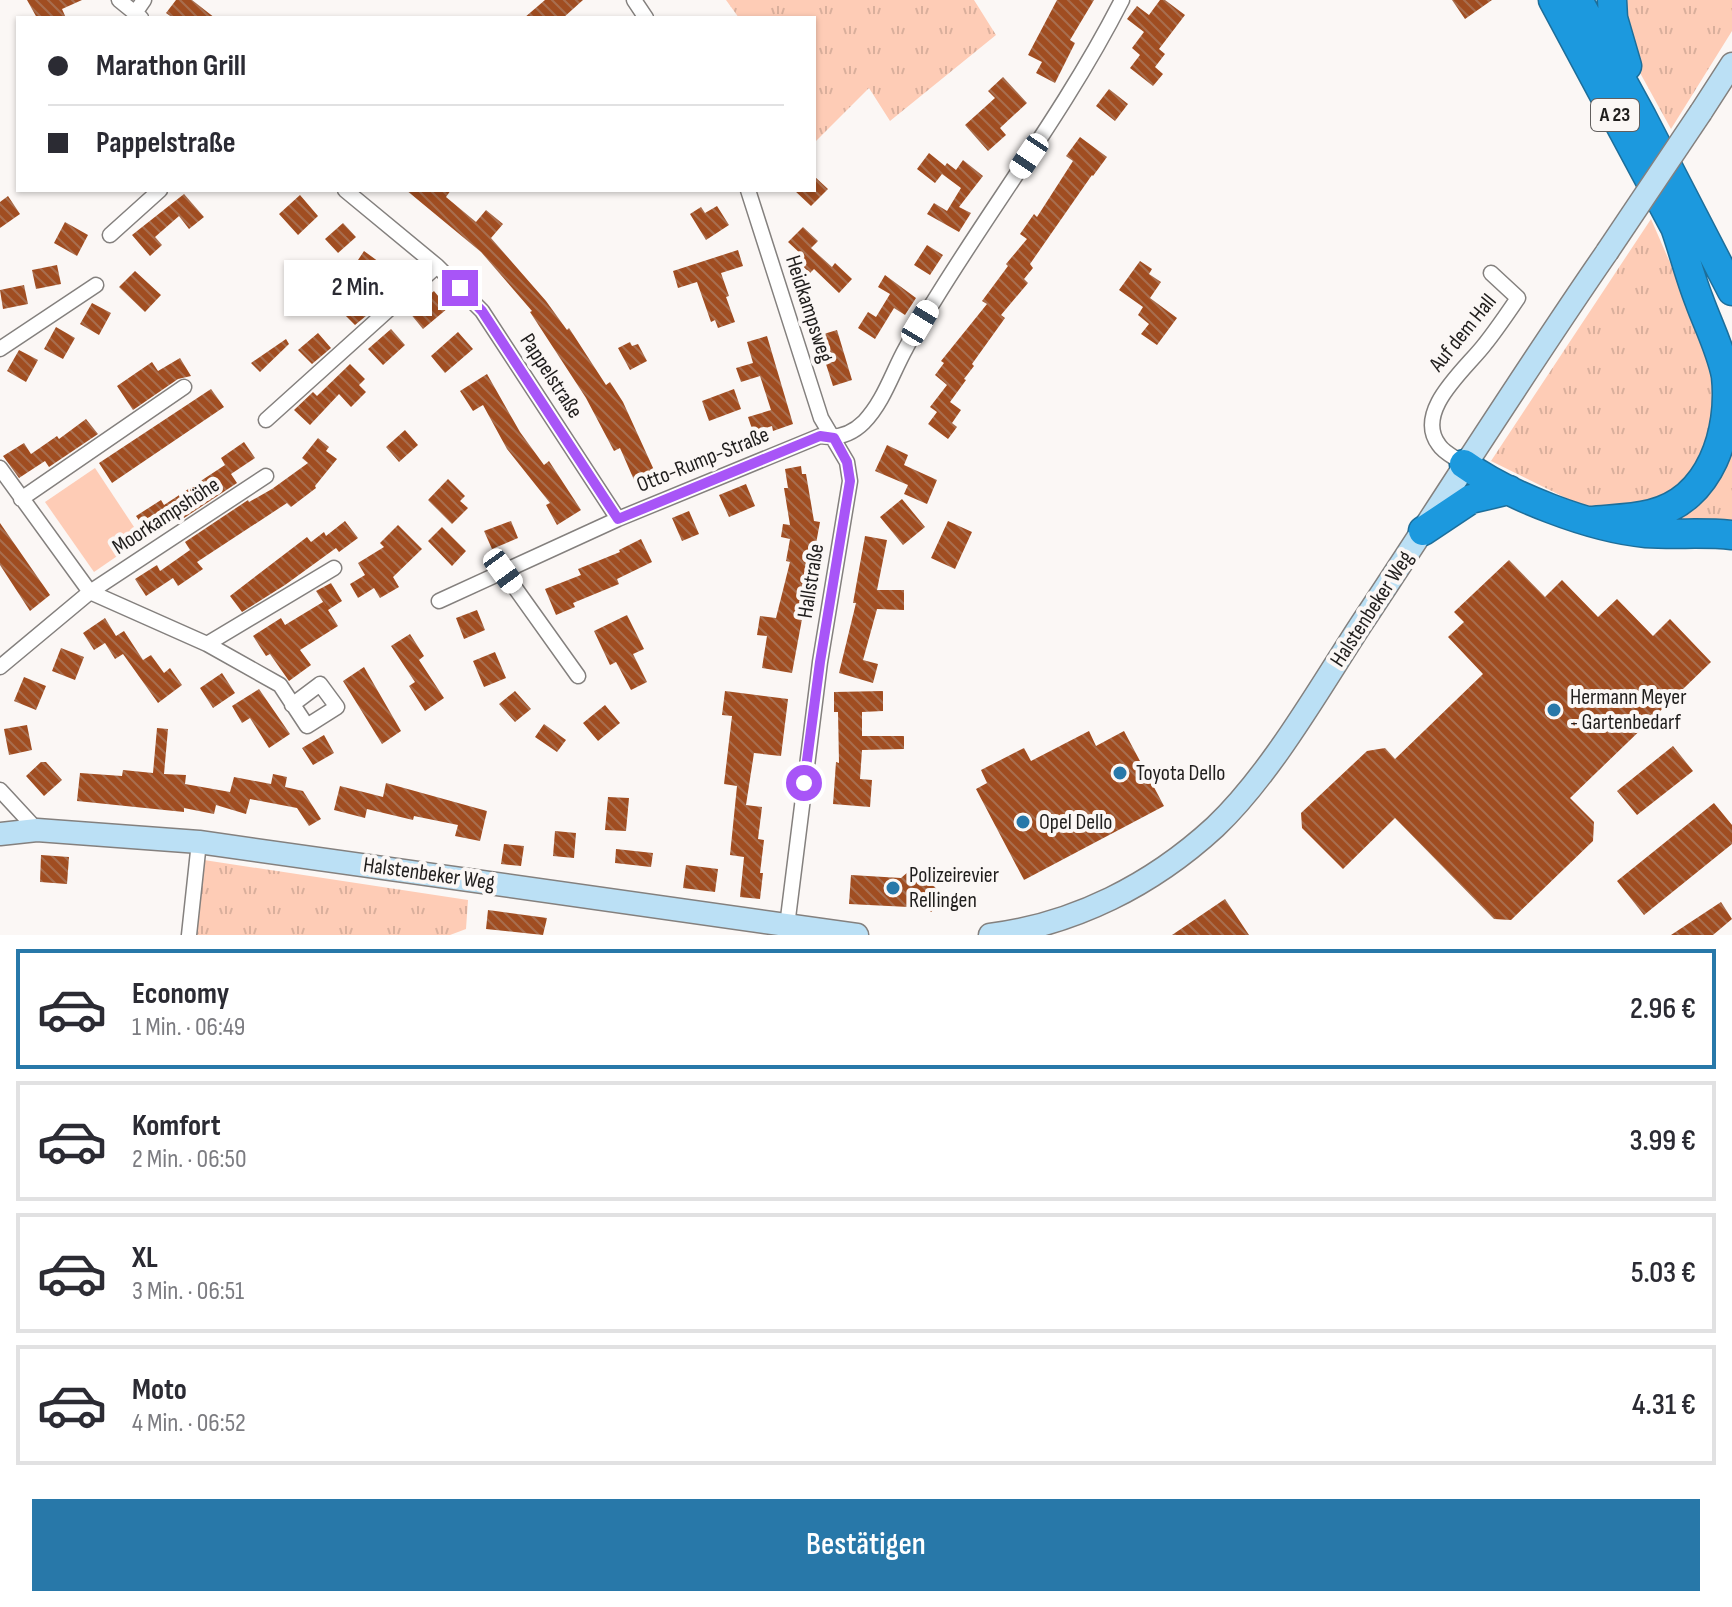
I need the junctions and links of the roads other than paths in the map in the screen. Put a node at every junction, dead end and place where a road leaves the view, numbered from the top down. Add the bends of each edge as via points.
1 (119, 0) edge
2 (144, 0) edge
3 (1122, 0) edge
4 (1553, 0) edge
5 (1578, 0) edge
6 (1612, 0) edge
7 (138, 16) edge
8 (1732, 64) edge
9 (1642, 117) junction
10 (158, 192) edge
11 (347, 192) edge
12 (749, 192) edge
13 (1676, 230) junction
14 (110, 235) dead end
15 (437, 266) junction
16 (1491, 273) dead end
17 (96, 285) dead end
18 (1732, 291) edge
19 (1732, 341) edge
20 (0, 349) edge
21 (184, 387) dead end
22 (266, 420) dead end
23 (834, 438) junction
24 (1464, 464) junction
25 (0, 468) edge
26 (266, 476) dead end
27 (1509, 490) junction
28 (21, 499) junction
29 (618, 519) junction
30 (1590, 521) junction
31 (1423, 531) junction
32 (1732, 535) edge
33 (334, 568) dead end
34 (503, 571) junction
35 (90, 592) junction
36 (439, 601) dead end
37 (207, 644) junction
38 (0, 667) edge
39 (578, 676) dead end
40 (292, 705) dead end
41 (0, 790) edge
42 (37, 830) junction
43 (0, 834) edge
44 (199, 842) junction
45 (787, 926) junction
46 (189, 935) edge
47 (857, 935) edge
48 (990, 935) edge

1 - 7 street
2 - 7 street
3 - 23 street via 1061,109 935,299 877,406 856,429
4 - 13 highway, A 23
5 - 9 highway, A 23
6 - 9 highway
8 - 24 main road, Halstenbeker Weg, bridge
9 - 18 highway, A 23
10 - 14 street
11 - 15 street, Pappelstraße
12 - 23 street, Heidkampsweg via 821,418
13 - 19 highway, A 23
13 - 30 highway via 1726,376 1729,411 1724,439 1708,473 1669,508
15 - 22 street
15 - 29 street, Pappelstraße via 482,311
16 - 24 street, Auf dem Hall via 1518,298 1439,399 1433,419 1439,446
17 - 20 street
21 - 28 street
23 - 29 street, Otto-Rump-Straße via 820,436
23 - 45 street, Hallstraße via 850,481 820,662
24 - 27 highway
24 - 31 main road, Halstenbeker Weg
25 - 28 street
26 - 35 street, Moorkampshöhe
27 - 30 highway
27 - 31 highway via 1471,499
28 - 35 street
29 - 34 street, Otto-Rump-Straße
30 - 32 highway via 1647,533
31 - 48 main road, Halstenbeker Weg via 1298,721 1217,825 1157,873 1081,914
33 - 37 street
34 - 36 street, Otto-Rump-Straße
34 - 39 street
35 - 37 street
35 - 38 street, Moorkampshöhe
37 - 40 street via 280,685
41 - 42 street
42 - 43 main road, Halstenbeker Weg
42 - 44 main road, Halstenbeker Weg
44 - 45 main road, Halstenbeker Weg
44 - 46 street
45 - 47 main road, Halstenbeker Weg

